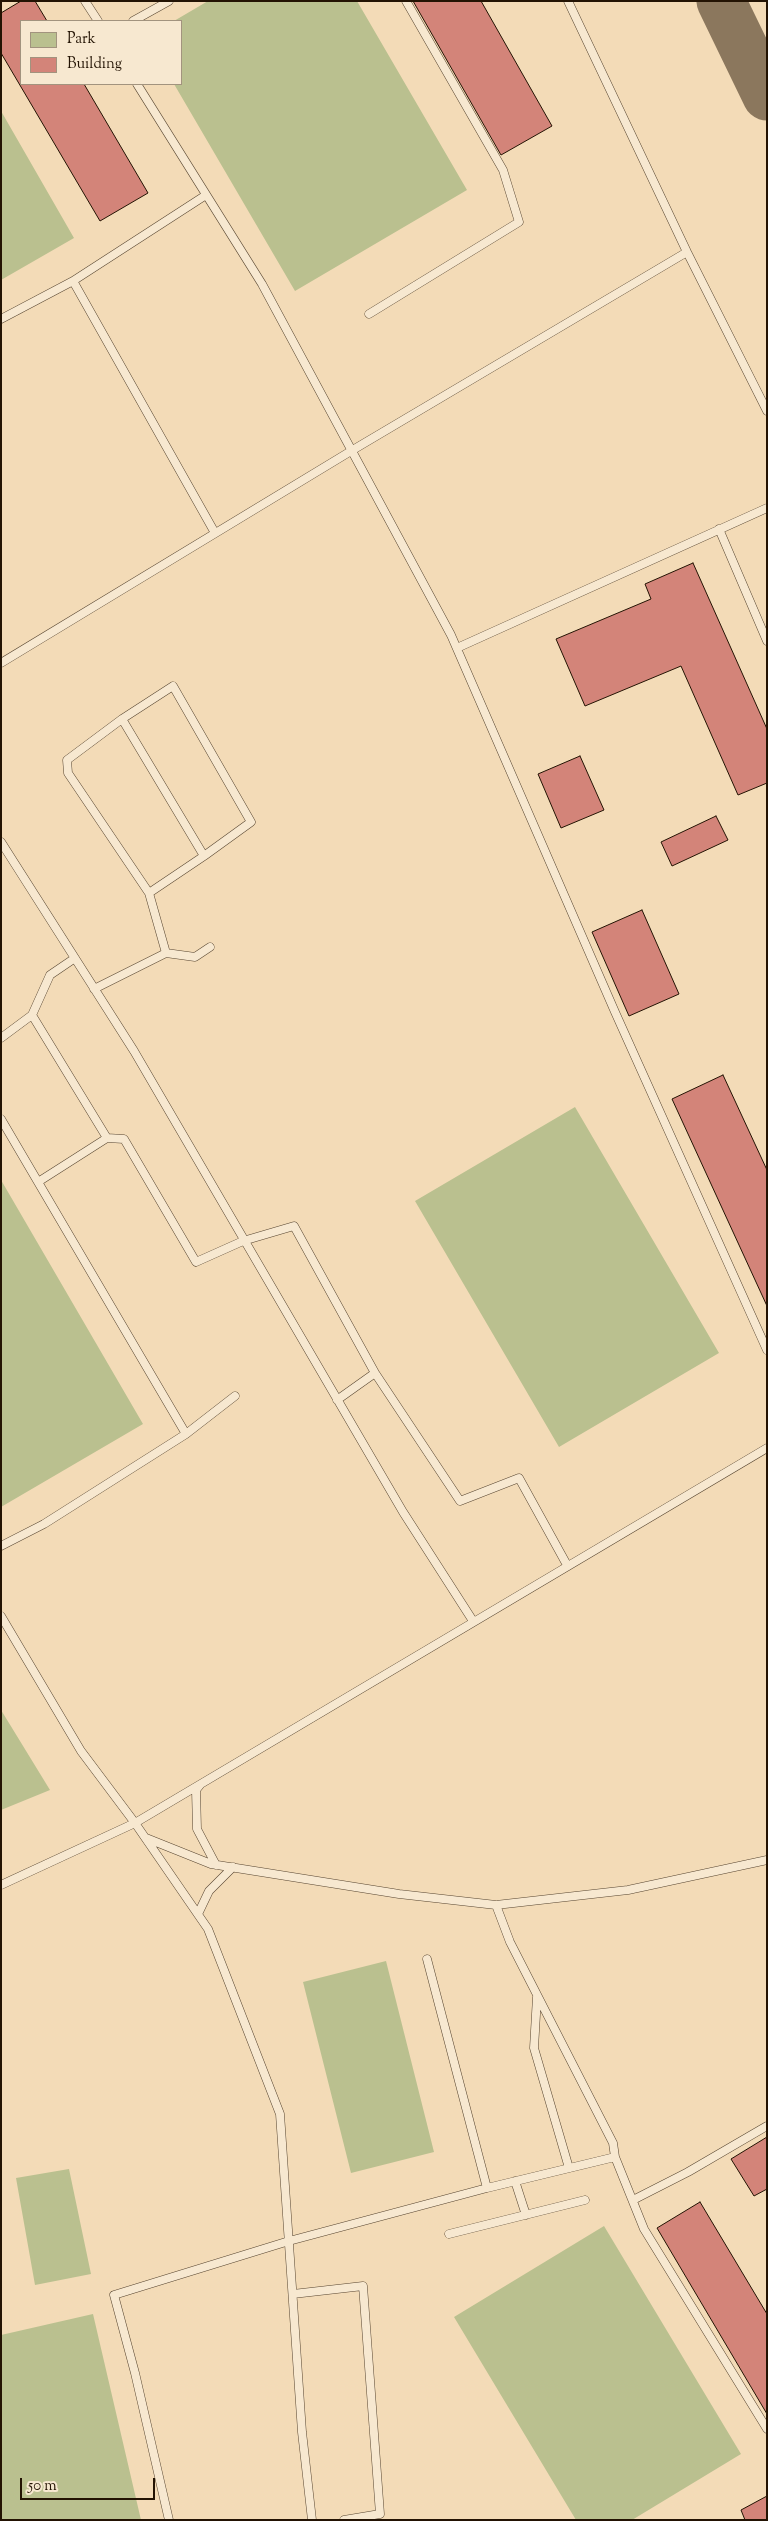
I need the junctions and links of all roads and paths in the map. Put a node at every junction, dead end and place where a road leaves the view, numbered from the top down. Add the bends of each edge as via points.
1 (85, 1) edge
2 (169, 1) edge
3 (406, 1) edge
4 (568, 1) edge
5 (97, 20) edge
6 (135, 20) edge
7 (138, 85) edge
8 (206, 195) junction
9 (687, 252) junction
10 (73, 281) junction
11 (369, 314) dead end
12 (1, 319) edge
13 (767, 411) edge
14 (351, 450) junction
15 (767, 508) edge
16 (719, 529) junction
17 (215, 533) junction
18 (767, 641) edge
19 (456, 648) junction
20 (1, 663) edge
21 (122, 719) junction
22 (1, 842) edge
23 (204, 856) junction
24 (149, 893) junction
25 (210, 947) dead end
26 (166, 953) junction
27 (75, 958) junction
28 (94, 989) junction
29 (32, 1015) junction
30 (1, 1038) edge
31 (1, 1119) edge
32 (107, 1138) junction
33 (38, 1182) junction
34 (243, 1241) junction
35 (767, 1350) edge
36 (375, 1373) junction
37 (235, 1396) dead end
38 (336, 1400) junction
39 (186, 1434) junction
40 (767, 1448) edge
41 (1, 1546) edge
42 (567, 1565) junction
43 (1, 1616) edge
44 (473, 1621) junction
45 (202, 1783) junction
46 (135, 1823) junction
47 (146, 1838) junction
48 (767, 1860) edge
49 (216, 1865) junction
50 (233, 1867) junction
51 (1, 1885) edge
52 (496, 1906) junction
53 (198, 1914) junction
54 (427, 1959) dead end
55 (537, 1994) junction
56 (767, 2126) edge
57 (615, 2157) junction
58 (569, 2168) junction
59 (515, 2181) junction
60 (487, 2188) junction
61 (585, 2200) dead end
62 (633, 2200) junction
63 (526, 2215) junction
64 (449, 2234) dead end
65 (289, 2241) junction
66 (293, 2294) junction
67 (767, 2429) edge
68 (169, 2520) edge
69 (312, 2520) edge
70 (344, 2520) edge

1 - 5 lane
2 - 6 lane
3 - 11 lane via 503,170 519,222
4 - 9 lane
7 - 8 lane
8 - 10 lane
8 - 14 lane via 262,284
9 - 13 lane
9 - 14 lane
10 - 12 lane
10 - 17 lane
14 - 17 lane
14 - 19 lane
15 - 16 lane
16 - 18 lane
16 - 19 lane
17 - 20 lane
19 - 35 lane
21 - 23 lane
21 - 23 lane via 173,686 251,822
21 - 24 lane via 66,760 68,773
22 - 27 lane
23 - 24 lane
24 - 26 lane
25 - 26 lane via 195,957
26 - 28 lane
27 - 28 lane
27 - 29 lane via 50,975
28 - 34 lane via 134,1051
29 - 30 lane
29 - 32 lane
31 - 33 lane
32 - 33 lane
32 - 34 lane via 124,1139 196,1262
33 - 39 lane
34 - 36 lane via 294,1226
34 - 38 lane
36 - 38 lane
36 - 42 lane via 460,1501 518,1478
37 - 39 lane
38 - 44 lane
39 - 41 lane via 44,1524
40 - 42 lane
42 - 44 lane
43 - 46 lane via 81,1751
44 - 45 lane
45 - 46 lane
45 - 49 lane via 196,1790 197,1829
46 - 47 lane
46 - 51 lane
47 - 49 lane
47 - 53 lane
48 - 52 lane via 628,1890
49 - 50 lane
50 - 52 lane
50 - 53 lane via 208,1891
52 - 55 lane via 510,1942
53 - 65 lane via 208,1929 280,2114
54 - 60 lane
55 - 57 lane via 613,2143
55 - 58 lane via 534,2048
56 - 62 lane
57 - 58 lane
57 - 62 lane
58 - 59 lane
59 - 60 lane
59 - 63 lane
60 - 65 lane
61 - 63 lane
62 - 67 lane via 644,2229
63 - 64 lane
65 - 66 lane
65 - 68 lane via 114,2296
66 - 69 lane via 302,2432
66 - 70 lane via 362,2286 380,2514

